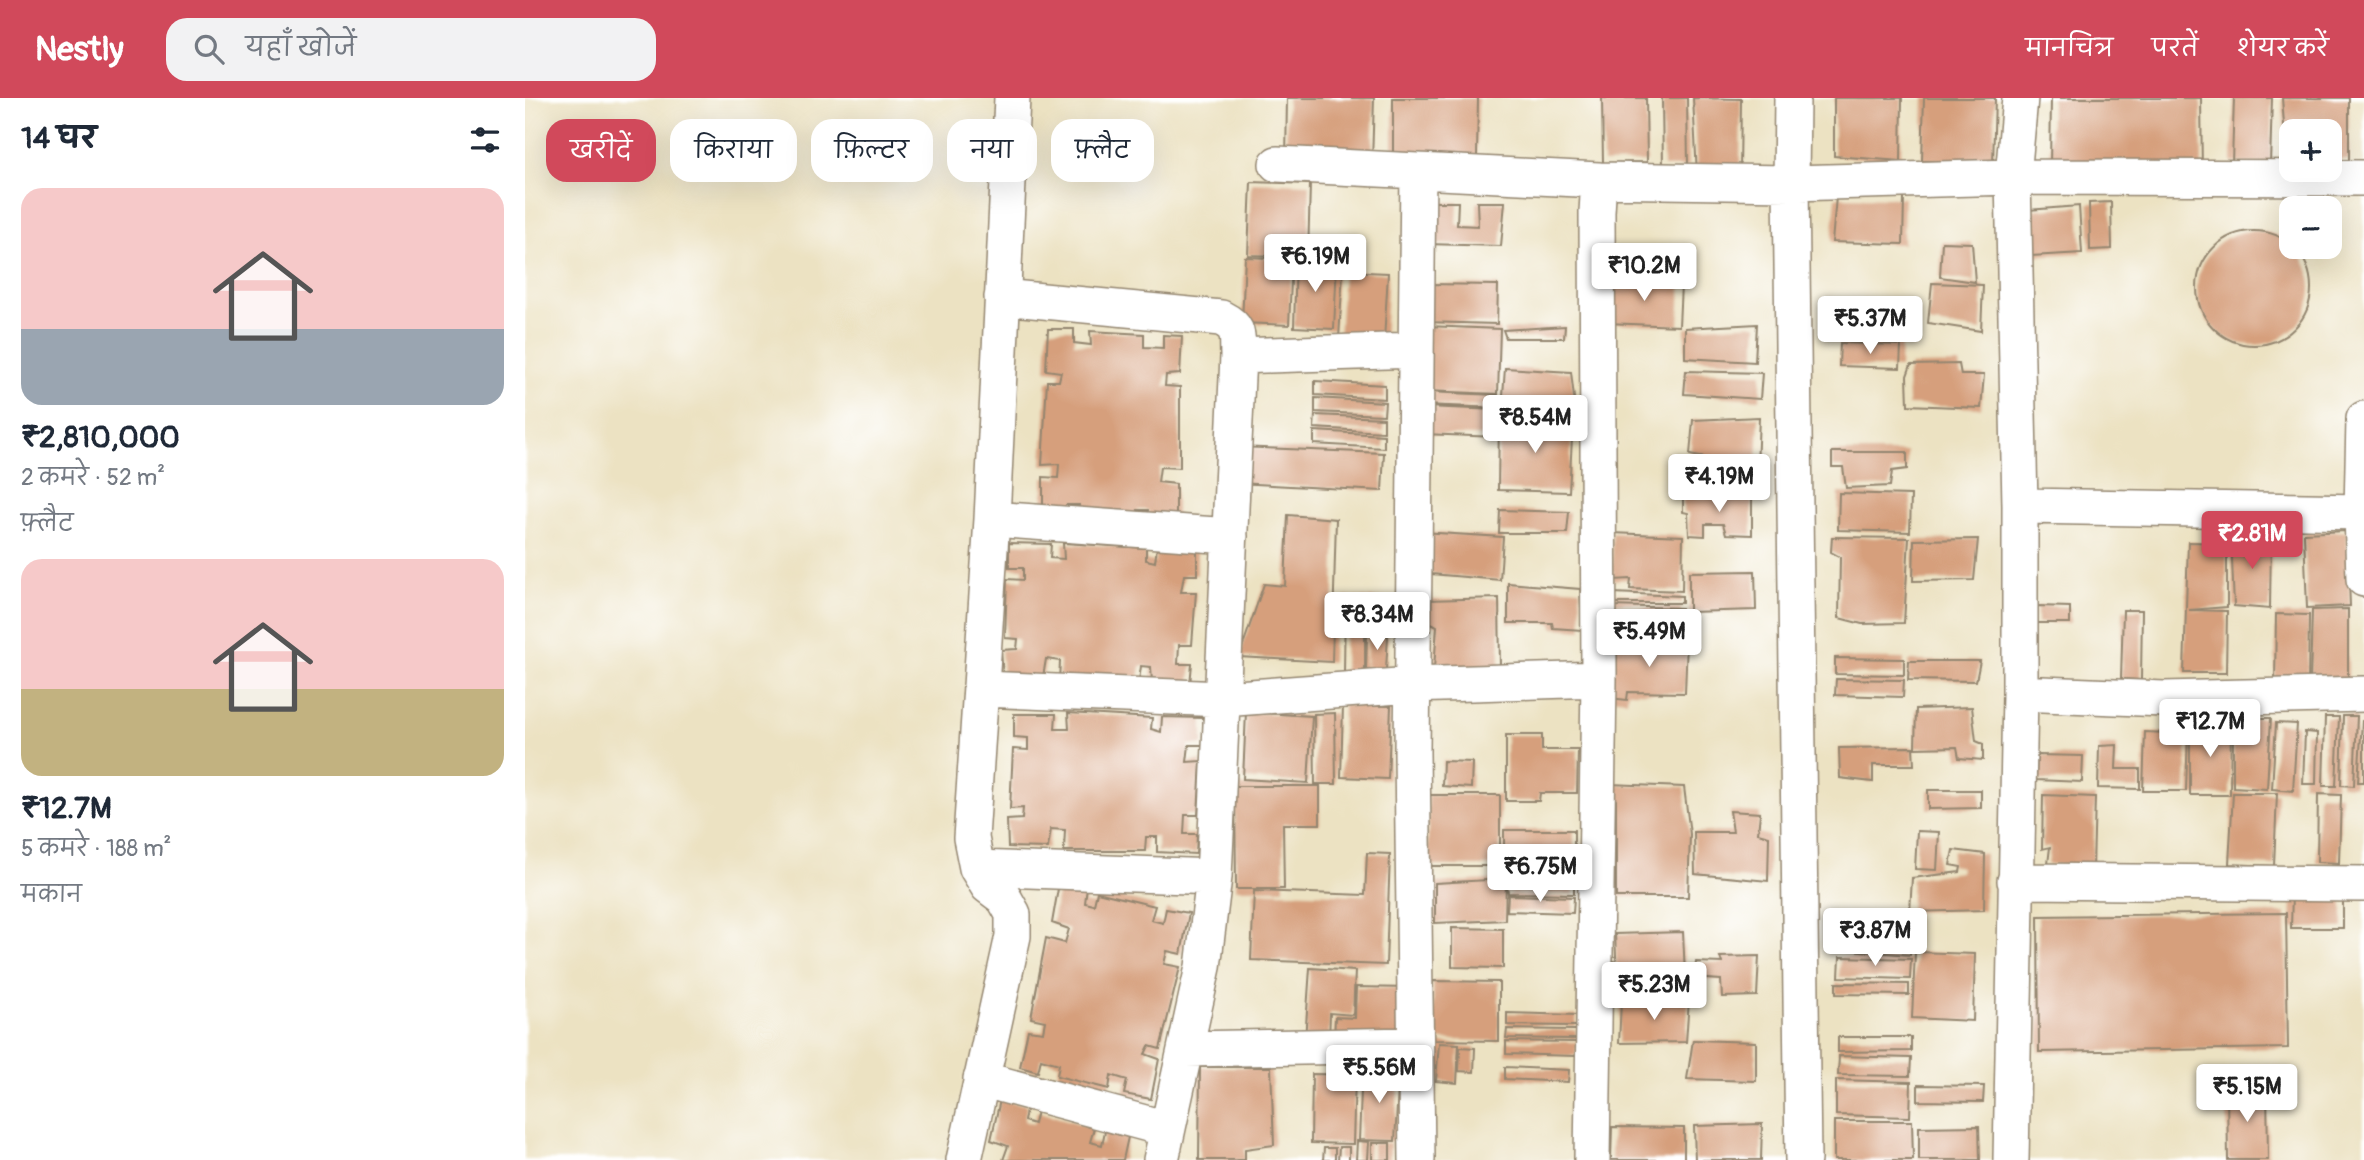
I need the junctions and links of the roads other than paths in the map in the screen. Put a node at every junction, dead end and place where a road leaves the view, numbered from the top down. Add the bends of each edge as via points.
1 (1011, 98) edge
2 (1792, 98) edge
3 (2021, 98) edge
4 (1277, 164) dead end
5 (1418, 171) junction
6 (2013, 177) junction
7 (2364, 178) edge
8 (1599, 180) junction
9 (1791, 183) junction
10 (1002, 297) junction
11 (1416, 350) junction
12 (1237, 356) junction
13 (2364, 419) edge
14 (2019, 506) junction
15 (2362, 512) junction
16 (992, 519) junction
17 (1230, 537) junction
18 (2364, 579) edge
19 (1599, 679) junction
20 (1412, 685) junction
21 (981, 689) junction
22 (2020, 693) junction
23 (2364, 694) edge
24 (1223, 699) junction
25 (977, 868) junction
26 (1214, 877) junction
27 (2015, 881) junction
28 (2364, 884) edge
29 (1415, 1045) junction
30 (1186, 1049) junction
31 (981, 1079) junction
32 (1164, 1144) edge
33 (964, 1160) edge
34 (1417, 1160) edge
35 (1592, 1160) edge
36 (1803, 1160) edge
37 (2011, 1160) edge

1 - 10 street
2 - 9 street
3 - 6 street
4 - 5 street
5 - 8 street
5 - 11 street
6 - 7 street
6 - 9 street
6 - 14 street
8 - 9 street
8 - 19 street
9 - 36 street
10 - 12 street via 1221,318 1236,330
10 - 16 street
11 - 12 street
11 - 20 street
12 - 17 street
13 - 15 street
14 - 15 street
14 - 22 street
15 - 18 street
16 - 17 street
16 - 21 street
17 - 24 street
19 - 20 street
19 - 35 street
20 - 24 street
20 - 29 street
21 - 24 street
21 - 25 street via 971,838
22 - 23 street via 2164,699
22 - 27 street
24 - 26 street
25 - 26 street
25 - 31 street via 1013,914 1013,936
26 - 30 street via 1203,967
27 - 28 street
27 - 37 street
29 - 30 street
29 - 34 street
30 - 32 street
31 - 32 street
31 - 33 street

